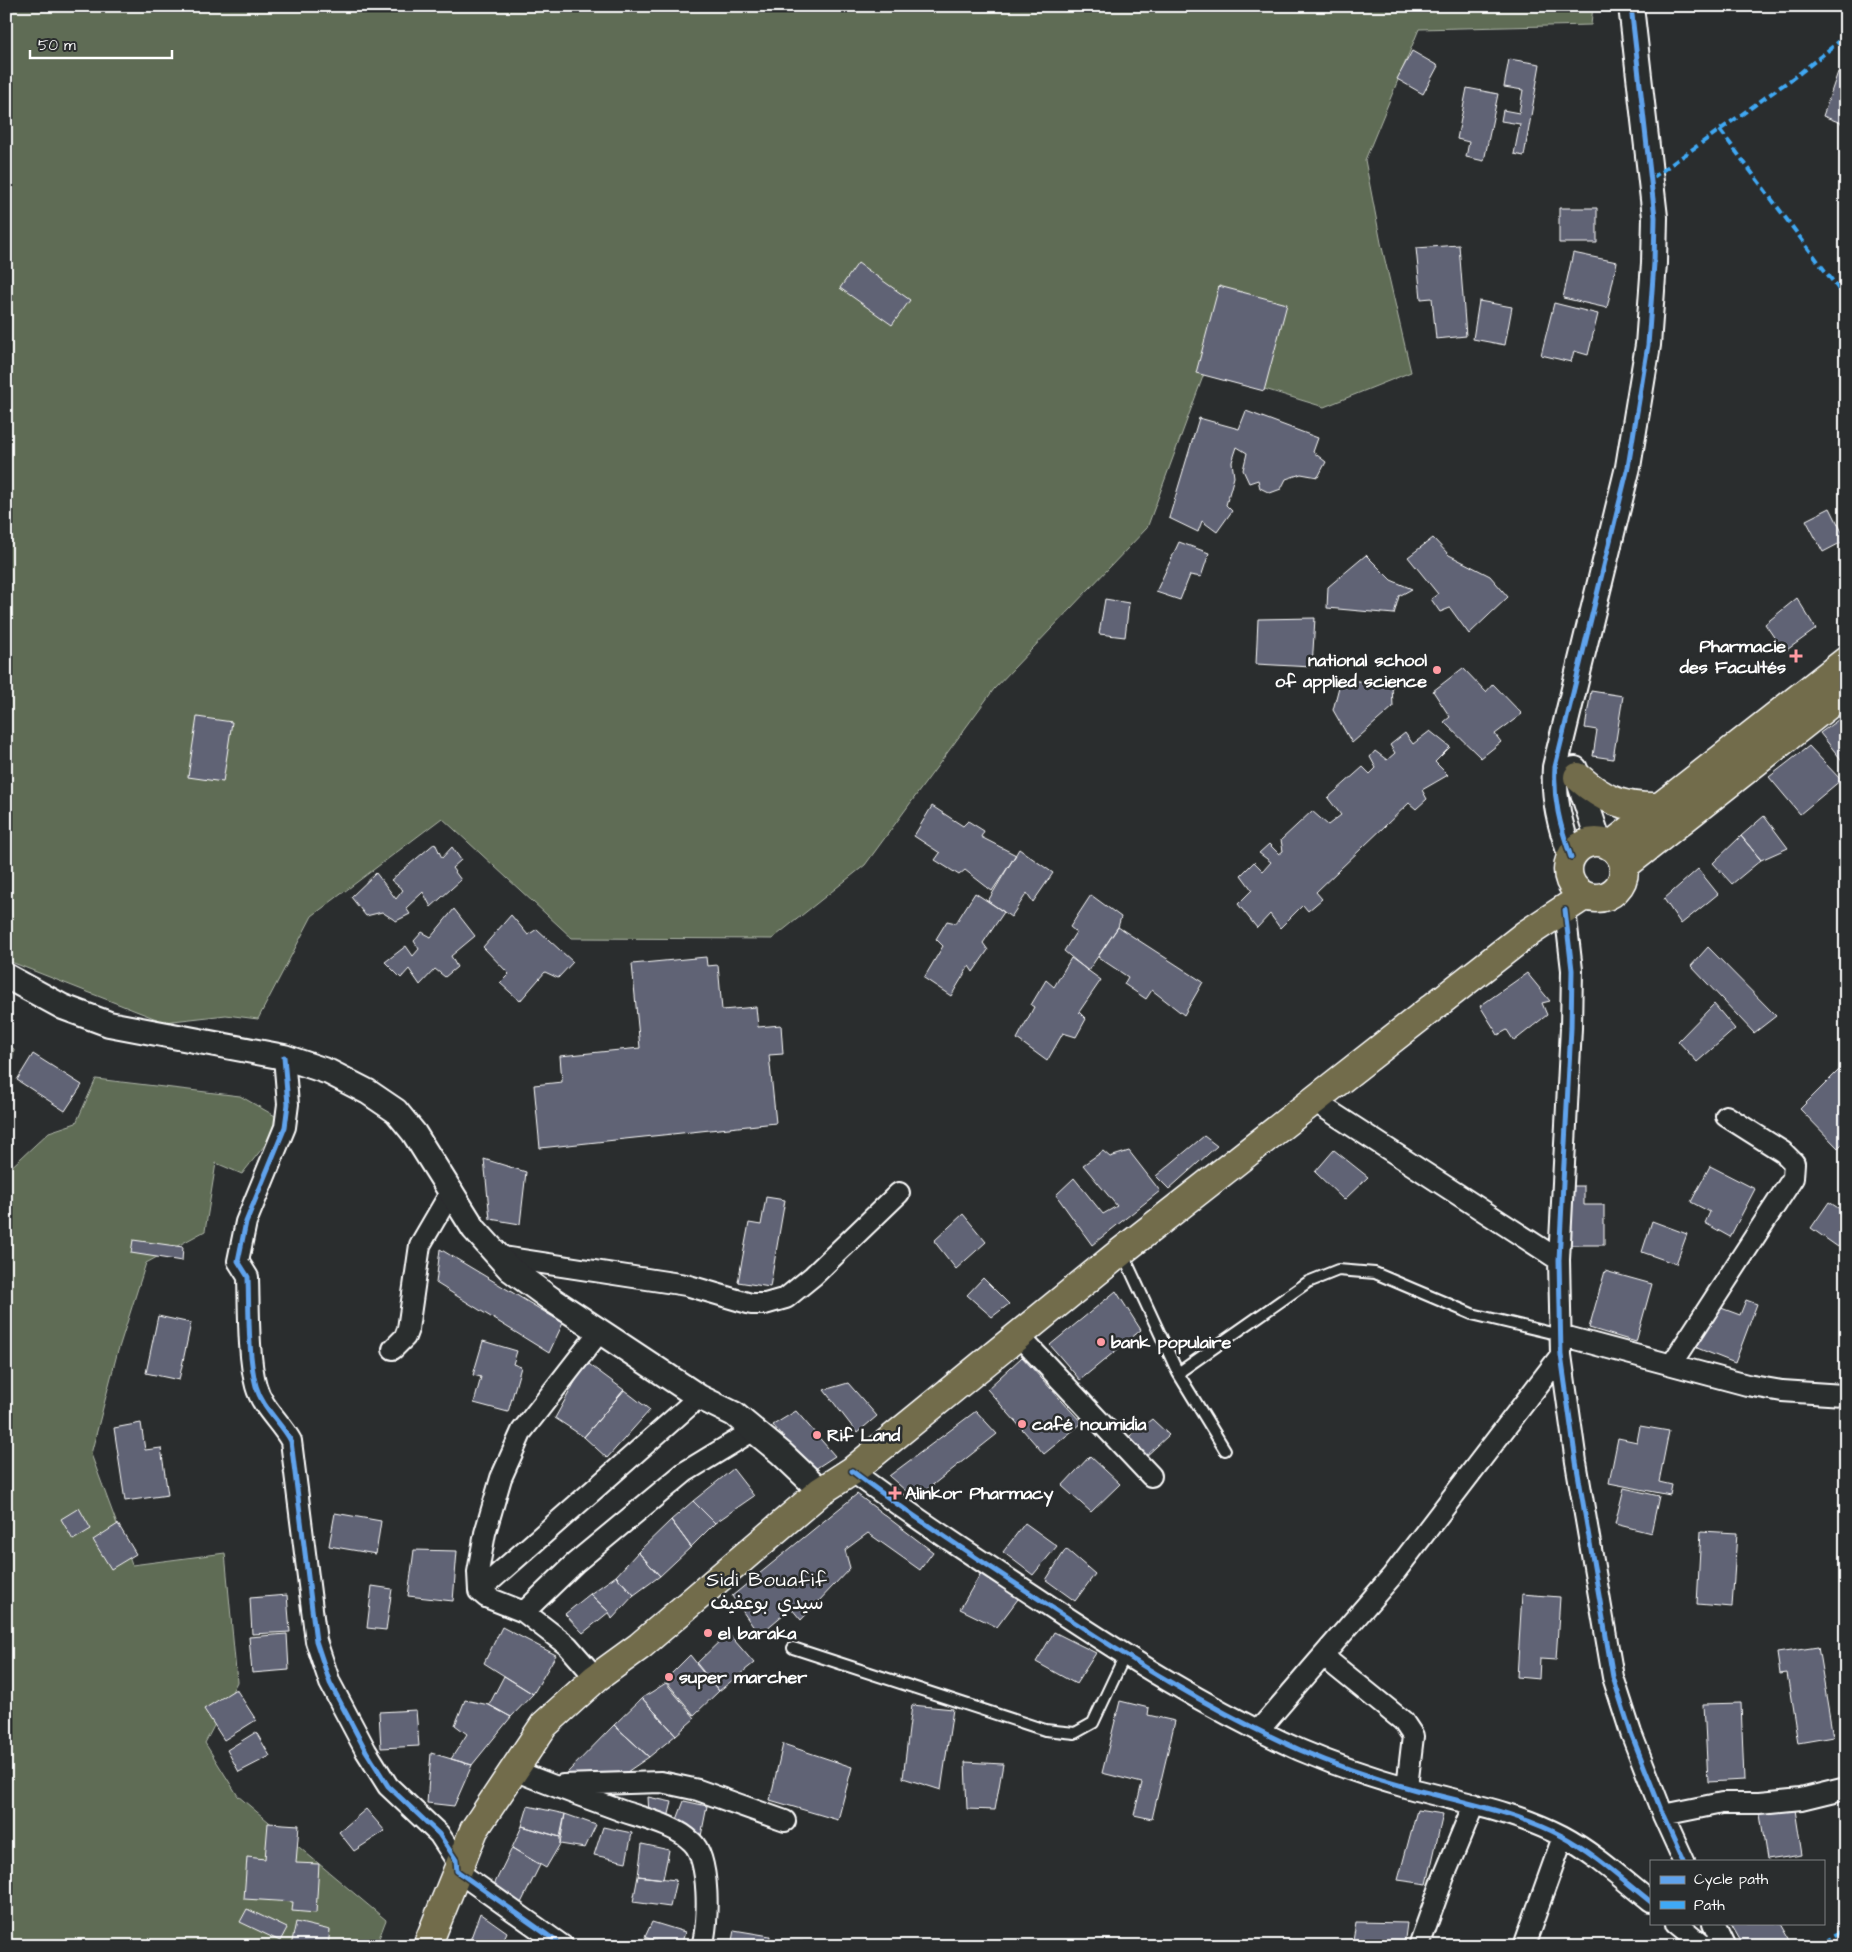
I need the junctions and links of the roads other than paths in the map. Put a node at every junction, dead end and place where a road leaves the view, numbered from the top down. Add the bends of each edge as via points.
1 (1631, 6) edge
2 (1846, 661) edge
3 (1846, 691) edge
4 (1563, 737) junction
5 (1578, 777) junction
6 (1660, 808) junction
7 (1611, 851) junction
8 (1572, 885) junction
9 (6, 976) edge
10 (284, 1057) junction
11 (1314, 1101) junction
12 (1726, 1116) dead end
13 (452, 1190) junction
14 (899, 1193) dead end
15 (1122, 1251) junction
16 (497, 1256) junction
17 (1559, 1260) junction
18 (600, 1331) junction
19 (1018, 1335) junction
20 (1560, 1335) junction
21 (393, 1349) dead end
22 (1561, 1355) junction
23 (1672, 1364) junction
24 (1178, 1373) junction
25 (700, 1396) junction
26 (1843, 1396) dead end
27 (754, 1430) junction
28 (1225, 1450) dead end
29 (852, 1471) junction
30 (1152, 1476) dead end
31 (820, 1491) junction
32 (479, 1591) junction
33 (524, 1612) junction
34 (793, 1648) dead end
35 (1125, 1656) junction
36 (1324, 1657) junction
37 (596, 1678) junction
38 (1259, 1730) junction
39 (514, 1770) junction
40 (553, 1786) junction
41 (1407, 1787) junction
42 (1846, 1788) edge
43 (1474, 1804) junction
44 (1663, 1815) junction
45 (785, 1821) dead end
46 (1563, 1837) junction
47 (1684, 1860) edge
48 (457, 1871) junction
49 (1650, 1901) edge
50 (1678, 1924) edge
51 (1714, 1924) edge
52 (427, 1946) edge
53 (563, 1946) edge
54 (702, 1946) edge
55 (1419, 1946) edge
56 (1524, 1946) edge
57 (1704, 1946) edge
58 (1725, 1946) edge

1 - 4 street via 1655,217 1648,345 1628,467
2 - 6 highway
3 - 7 highway
4 - 5 street
4 - 8 street via 1555,767 1554,790
5 - 6 highway via 1595,792 1615,802 1637,808
5 - 7 street
6 - 7 highway
7 - 8 highway via 1582,845
7 - 8 highway via 1623,876 1612,893 1603,898 1593,898
8 - 11 highway via 1525,935
8 - 17 street via 1572,1028
9 - 10 street via 63,1007 109,1024
10 - 13 street via 329,1072 396,1111
10 - 48 street via 288,1104 285,1127 246,1222 238,1261 248,1277 256,1386 271,1416 285,1429 291,1441 316,1641 330,1683 388,1786 439,1834 456,1860
11 - 15 highway
11 - 17 street
12 - 23 street via 1783,1152 1794,1163 1793,1178
13 - 16 street via 474,1229
13 - 21 street via 420,1245 408,1329
14 - 16 street via 813,1276 786,1298 764,1304 751,1304 686,1285
15 - 19 highway
15 - 24 lane
16 - 18 street via 537,1289
17 - 20 street
18 - 25 street
18 - 32 street via 522,1431 501,1478 483,1541 478,1572
19 - 29 highway
19 - 30 street
20 - 22 street
20 - 23 street
20 - 24 lane via 1472,1314 1375,1272 1338,1270 1308,1282
22 - 36 street via 1392,1576
22 - 44 street via 1613,1677
23 - 26 street via 1747,1385
24 - 28 lane
25 - 27 street via 734,1414
25 - 32 street
27 - 31 street
27 - 33 street via 685,1472 575,1563
29 - 31 highway
29 - 35 street via 916,1519
31 - 37 highway via 640,1646
32 - 33 street
33 - 37 street via 568,1646
34 - 35 lane via 1045,1730 1075,1732 1093,1723
35 - 38 street
36 - 38 street
36 - 41 street via 1403,1721 1413,1736
37 - 39 highway via 544,1725
38 - 41 street via 1302,1750
39 - 40 street
39 - 48 highway via 474,1830
40 - 45 street via 661,1782 698,1790
40 - 54 street via 667,1827 694,1843 700,1855 707,1895 708,1916
41 - 43 street
42 - 44 street via 1801,1798 1722,1803
43 - 46 street via 1509,1814
43 - 55 street
44 - 47 street
46 - 49 street
46 - 56 street
48 - 52 highway
48 - 53 street
50 - 57 street
51 - 58 street

